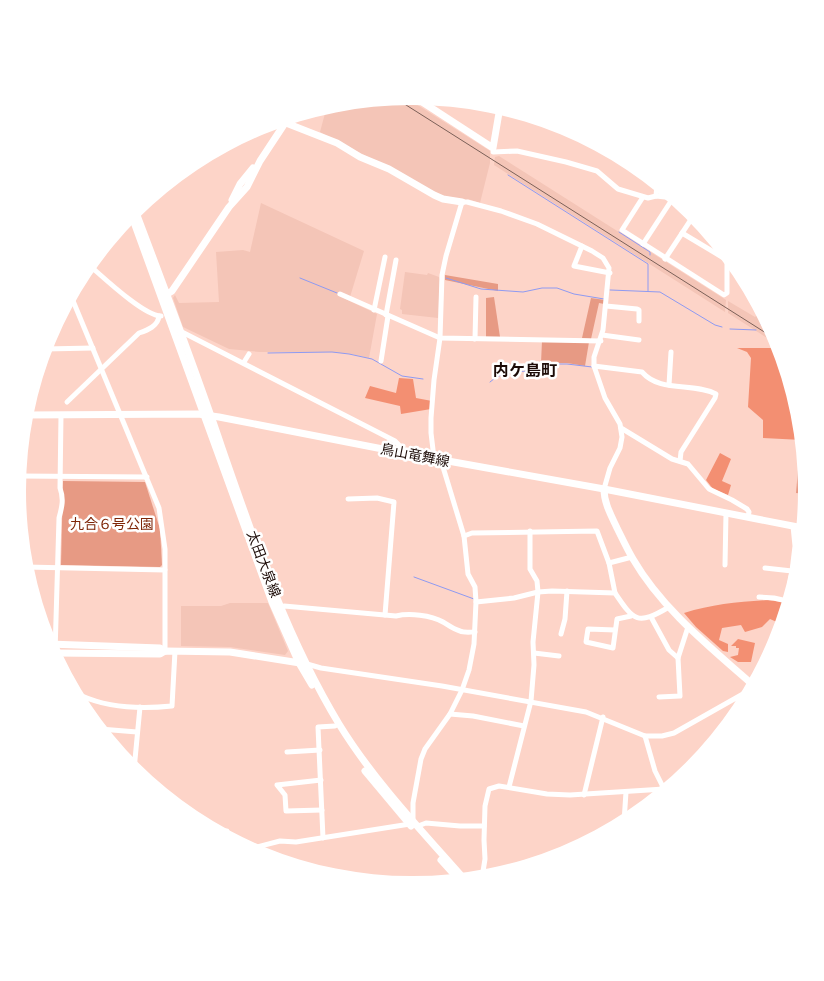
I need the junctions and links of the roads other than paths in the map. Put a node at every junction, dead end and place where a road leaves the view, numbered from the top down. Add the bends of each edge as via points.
1 (428, 106) edge
2 (498, 115) edge
3 (294, 123) edge
4 (282, 127) edge
5 (493, 152) dead end
6 (656, 192) edge
7 (643, 196) junction
8 (656, 196) junction
9 (662, 197) edge
10 (462, 202) junction
11 (670, 204) edge
12 (138, 219) edge
13 (689, 222) edge
14 (135, 223) edge
15 (682, 233) junction
16 (644, 244) junction
17 (582, 246) junction
18 (716, 253) edge
19 (385, 257) dead end
20 (665, 259) junction
21 (396, 260) dead end
22 (728, 269) edge
23 (95, 271) edge
24 (610, 273) junction
25 (340, 294) dead end
26 (164, 296) junction
27 (476, 297) dead end
28 (75, 304) edge
29 (606, 306) junction
30 (374, 310) junction
31 (170, 314) junction
32 (159, 316) junction
33 (387, 316) junction
34 (639, 320) dead end
35 (180, 331) junction
36 (440, 338) junction
37 (475, 338) junction
38 (601, 338) junction
39 (639, 340) dead end
40 (93, 348) junction
41 (54, 349) edge
42 (670, 352) dead end
43 (249, 354) dead end
44 (381, 361) dead end
45 (244, 362) junction
46 (594, 366) junction
47 (101, 368) junction
48 (669, 385) junction
49 (67, 402) dead end
50 (121, 414) junction
51 (34, 415) edge
52 (61, 415) junction
53 (207, 416) junction
54 (621, 428) junction
55 (398, 452) junction
56 (434, 458) junction
57 (444, 460) junction
58 (680, 462) junction
59 (27, 476) edge
60 (60, 477) junction
61 (147, 477) junction
62 (604, 489) junction
63 (348, 499) dead end
64 (726, 513) junction
65 (748, 517) junction
66 (794, 526) joint
67 (530, 531) junction
68 (464, 536) junction
69 (795, 537) edge
70 (632, 558) junction
71 (609, 563) junction
72 (725, 565) dead end
73 (34, 567) edge
74 (58, 567) junction
75 (765, 568) dead end
76 (165, 570) junction
77 (789, 571) edge
78 (567, 591) junction
79 (538, 592) junction
80 (614, 593) junction
81 (759, 597) dead end
82 (782, 600) edge
83 (476, 602) junction
84 (669, 607) junction
85 (278, 608) junction
86 (385, 615) junction
87 (631, 616) junction
88 (652, 617) junction
89 (688, 627) junction
90 (53, 630) edge
91 (615, 630) junction
92 (475, 632) junction
93 (561, 634) dead end
94 (59, 644) edge
95 (165, 651) junction
96 (175, 651) junction
97 (534, 652) junction
98 (63, 653) edge
99 (559, 656) dead end
100 (678, 658) junction
101 (302, 663) junction
102 (748, 680) edge
103 (462, 690) junction
104 (659, 697) dead end
105 (738, 697) edge
106 (87, 698) edge
107 (531, 701) junction
108 (140, 707) junction
109 (450, 714) junction
110 (603, 717) junction
111 (335, 726) junction
112 (524, 726) junction
113 (110, 730) edge
114 (137, 732) junction
115 (645, 736) junction
116 (320, 750) junction
117 (287, 752) dead end
118 (134, 758) edge
119 (321, 780) junction
120 (662, 785) edge
121 (509, 787) junction
122 (655, 790) edge
123 (626, 792) junction
124 (584, 795) junction
125 (322, 810) junction
126 (625, 812) edge
127 (413, 824) junction
128 (484, 826) junction
129 (323, 838) junction
130 (262, 846) edge
131 (483, 870) edge
132 (460, 873) edge
133 (455, 874) edge

1 - 2 main road via 492,148
3 - 10 main road via 389,169 434,195
4 - 26 main road via 247,187 177,284
5 - 7 street via 518,151 597,171 618,189
6 - 8 street
7 - 8 street
7 - 16 street via 622,230
8 - 9 street
10 - 17 street via 537,224
10 - 36 street via 442,275
11 - 16 street
12 - 26 main road, 太田大泉線
13 - 15 street
14 - 26 main road, 太田大泉線
15 - 18 street
15 - 20 street
16 - 20 street
17 - 24 street via 603,258
17 - 24 street via 575,268
19 - 30 street
20 - 22 street via 724,295 727,293
21 - 33 street
23 - 32 street via 139,306
24 - 29 street
25 - 30 street
26 - 31 main road, 太田大泉線
27 - 37 street
28 - 40 street
29 - 34 street via 639,310
29 - 38 street
30 - 33 street
31 - 32 street
31 - 35 main road, 太田大泉線
31 - 53 main road, 太田大泉線
32 - 47 street via 157,322 139,333
33 - 36 street
33 - 44 street
35 - 45 street
35 - 53 main road, 太田大泉線
36 - 37 street
36 - 56 street via 431,418
37 - 38 street
38 - 39 street
38 - 46 street
40 - 41 street
40 - 47 street
42 - 48 street
43 - 45 street
45 - 55 street via 395,441 399,444
46 - 48 street via 642,372 646,377
46 - 54 street via 604,398
47 - 49 street
47 - 50 street
48 - 58 street via 716,395 681,452
50 - 52 main road, 鳥山竜舞線
50 - 53 main road, 鳥山竜舞線
50 - 61 street
51 - 52 main road, 鳥山竜舞線
52 - 60 street
53 - 55 main road, 鳥山竜舞線
53 - 85 main road, 太田大泉線
54 - 58 street
54 - 62 street via 621,445
55 - 56 main road, 鳥山竜舞線
56 - 57 main road, 鳥山竜舞線
57 - 62 main road, 鳥山竜舞線
57 - 68 street via 443,467
58 - 65 street via 692,467 712,491 746,509
59 - 60 street
60 - 61 street
60 - 74 street via 63,503 59,518
61 - 76 street via 159,508
62 - 64 main road, 鳥山竜舞線
62 - 70 main road via 606,504
63 - 86 street via 377,498 394,502
64 - 65 main road, 鳥山竜舞線
64 - 72 street
65 - 66 main road, 鳥山竜舞線
66 - 69 street
67 - 68 street
67 - 71 street via 597,531
67 - 79 street via 530,569 537,581
68 - 83 street via 468,574 475,587
70 - 71 street
70 - 84 main road
71 - 80 street
73 - 74 street
74 - 76 street
74 - 90 street
75 - 77 street
76 - 95 street
78 - 79 street
78 - 80 street
78 - 93 street
79 - 83 street
79 - 97 street
80 - 87 street
81 - 82 street
83 - 92 street
84 - 88 street
84 - 89 main road
85 - 86 street
85 - 101 main road, 太田大泉線
86 - 92 street via 427,617 461,632
87 - 88 street
87 - 91 street via 618,619
88 - 100 street via 669,650
89 - 100 street
89 - 102 main road
91 - 91 street via 613,648 586,642 588,629
92 - 103 street
94 - 95 main road via 160,648
95 - 96 main road
95 - 98 main road via 160,654
96 - 101 main road via 230,652
96 - 108 street via 172,706
97 - 99 street
97 - 107 street
100 - 104 street via 680,696
101 - 103 street
101 - 111 main road, 太田大泉線
101 - 127 main road, 太田大泉線 via 340,726
103 - 107 street
103 - 109 street
105 - 115 street via 674,733
106 - 108 street
107 - 110 street
107 - 112 street
108 - 114 street
109 - 112 street
109 - 127 street via 424,749 413,803
110 - 115 street
110 - 124 street
111 - 116 street via 318,727
111 - 127 main road, 太田大泉線 via 364,768
112 - 121 street
113 - 114 street
114 - 118 street
115 - 120 street
116 - 117 street
116 - 119 street
119 - 125 street
119 - 125 street via 277,785 285,795 286,812
121 - 124 street via 547,794
121 - 128 street via 489,789
122 - 123 street
123 - 124 street
123 - 126 street
125 - 129 street
127 - 128 street
127 - 129 street
127 - 132 main road, 太田大泉線
127 - 133 main road, 太田大泉線
128 - 131 street
129 - 130 street via 280,841

